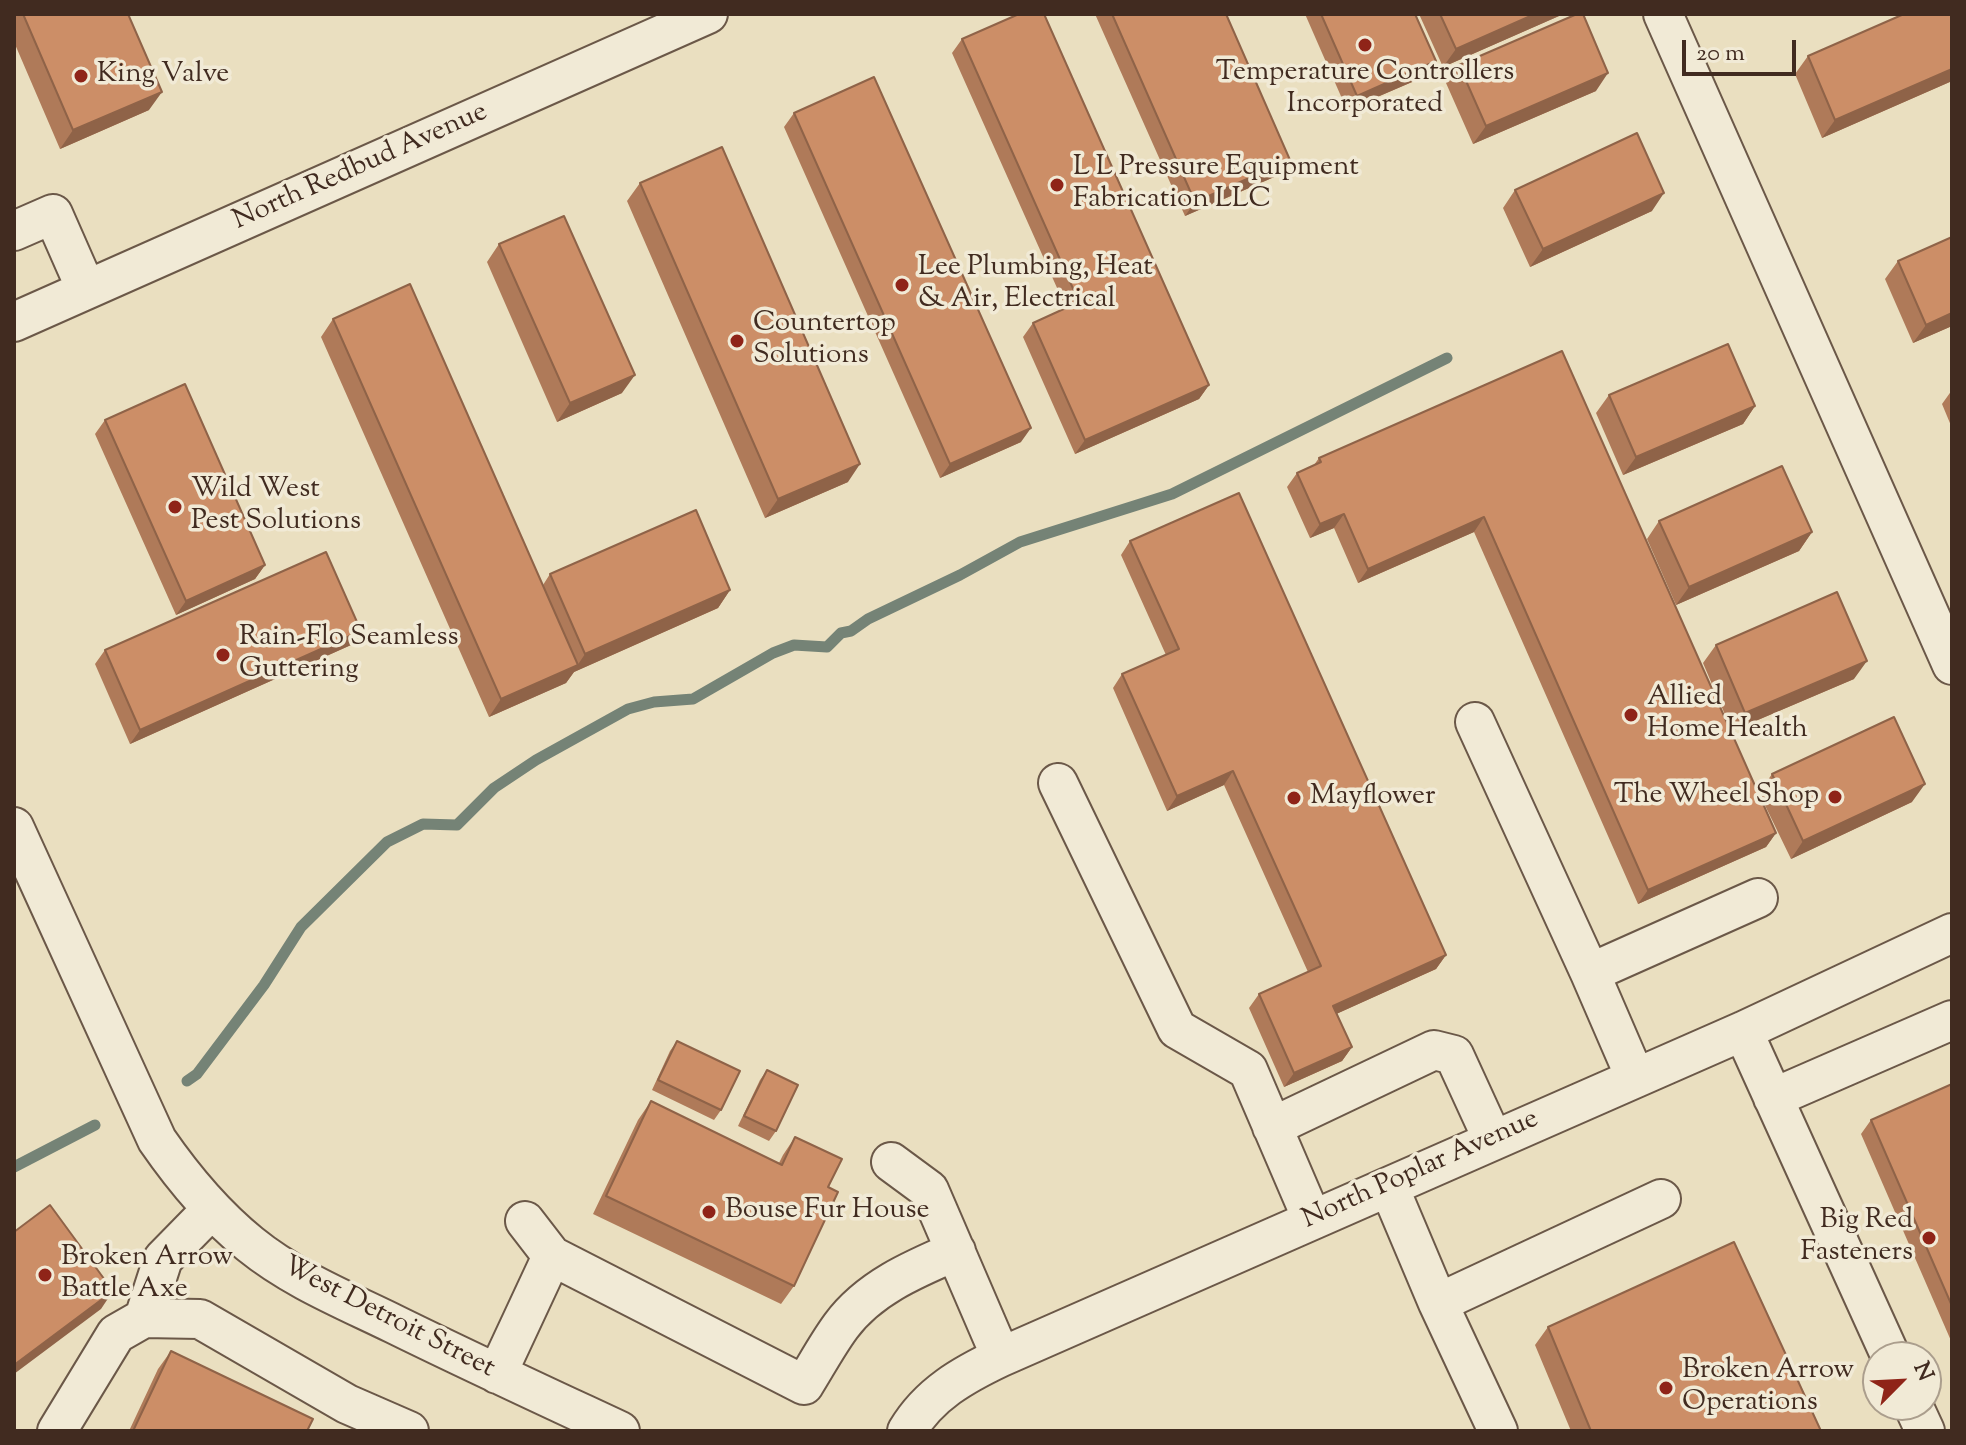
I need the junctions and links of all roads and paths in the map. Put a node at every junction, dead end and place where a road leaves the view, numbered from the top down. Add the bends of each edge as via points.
1 (708, 14) edge
2 (1663, 14) edge
3 (14, 231) edge
4 (86, 289) junction
5 (14, 322) edge
6 (1952, 665) edge
7 (1475, 722) dead end
8 (1058, 783) dead end
9 (14, 827) edge
10 (1758, 898) dead end
11 (1950, 939) edge
12 (1590, 973) junction
13 (1952, 1020) edge
14 (1743, 1031) junction
15 (1635, 1077) junction
16 (1773, 1098) junction
17 (1272, 1127) junction
18 (1493, 1140) junction
19 (891, 1162) dead end
20 (1389, 1187) junction
21 (1661, 1199) dead end
22 (211, 1210) junction
23 (1312, 1219) junction
24 (525, 1221) dead end
25 (956, 1251) junction
26 (552, 1256) junction
27 (1438, 1303) junction
28 (144, 1318) junction
29 (1884, 1341) edge
30 (1001, 1357) junction
31 (497, 1374) junction
32 (57, 1431) edge
33 (409, 1431) edge
34 (620, 1431) edge
35 (907, 1431) edge
36 (1498, 1431) edge

1 - 4 street, North Redbud Avenue
2 - 6 street
3 - 4 street via 53,214
4 - 5 street, North Redbud Avenue
7 - 12 street
8 - 17 street via 1177,1029 1248,1070
9 - 22 street, West Detroit Street via 157,1140
10 - 12 street
11 - 14 street, North Poplar Avenue
12 - 15 street
13 - 16 street
14 - 15 street, North Poplar Avenue
14 - 16 street
15 - 18 street, North Poplar Avenue
16 - 29 street
17 - 18 street via 1434,1050 1454,1055
17 - 23 street
18 - 20 street, North Poplar Avenue
19 - 25 street via 929,1190
20 - 23 street, North Poplar Avenue
20 - 27 street
21 - 27 street
22 - 28 street via 163,1259
22 - 31 street, West Detroit Street via 296,1277
23 - 30 street, North Poplar Avenue
24 - 26 street
25 - 26 street via 877,1290 842,1324 804,1385
25 - 30 street
26 - 31 street
27 - 36 street
28 - 32 street via 116,1334
28 - 33 street via 200,1319 347,1404
30 - 35 street, North Poplar Avenue via 938,1393
31 - 34 street, West Detroit Street

